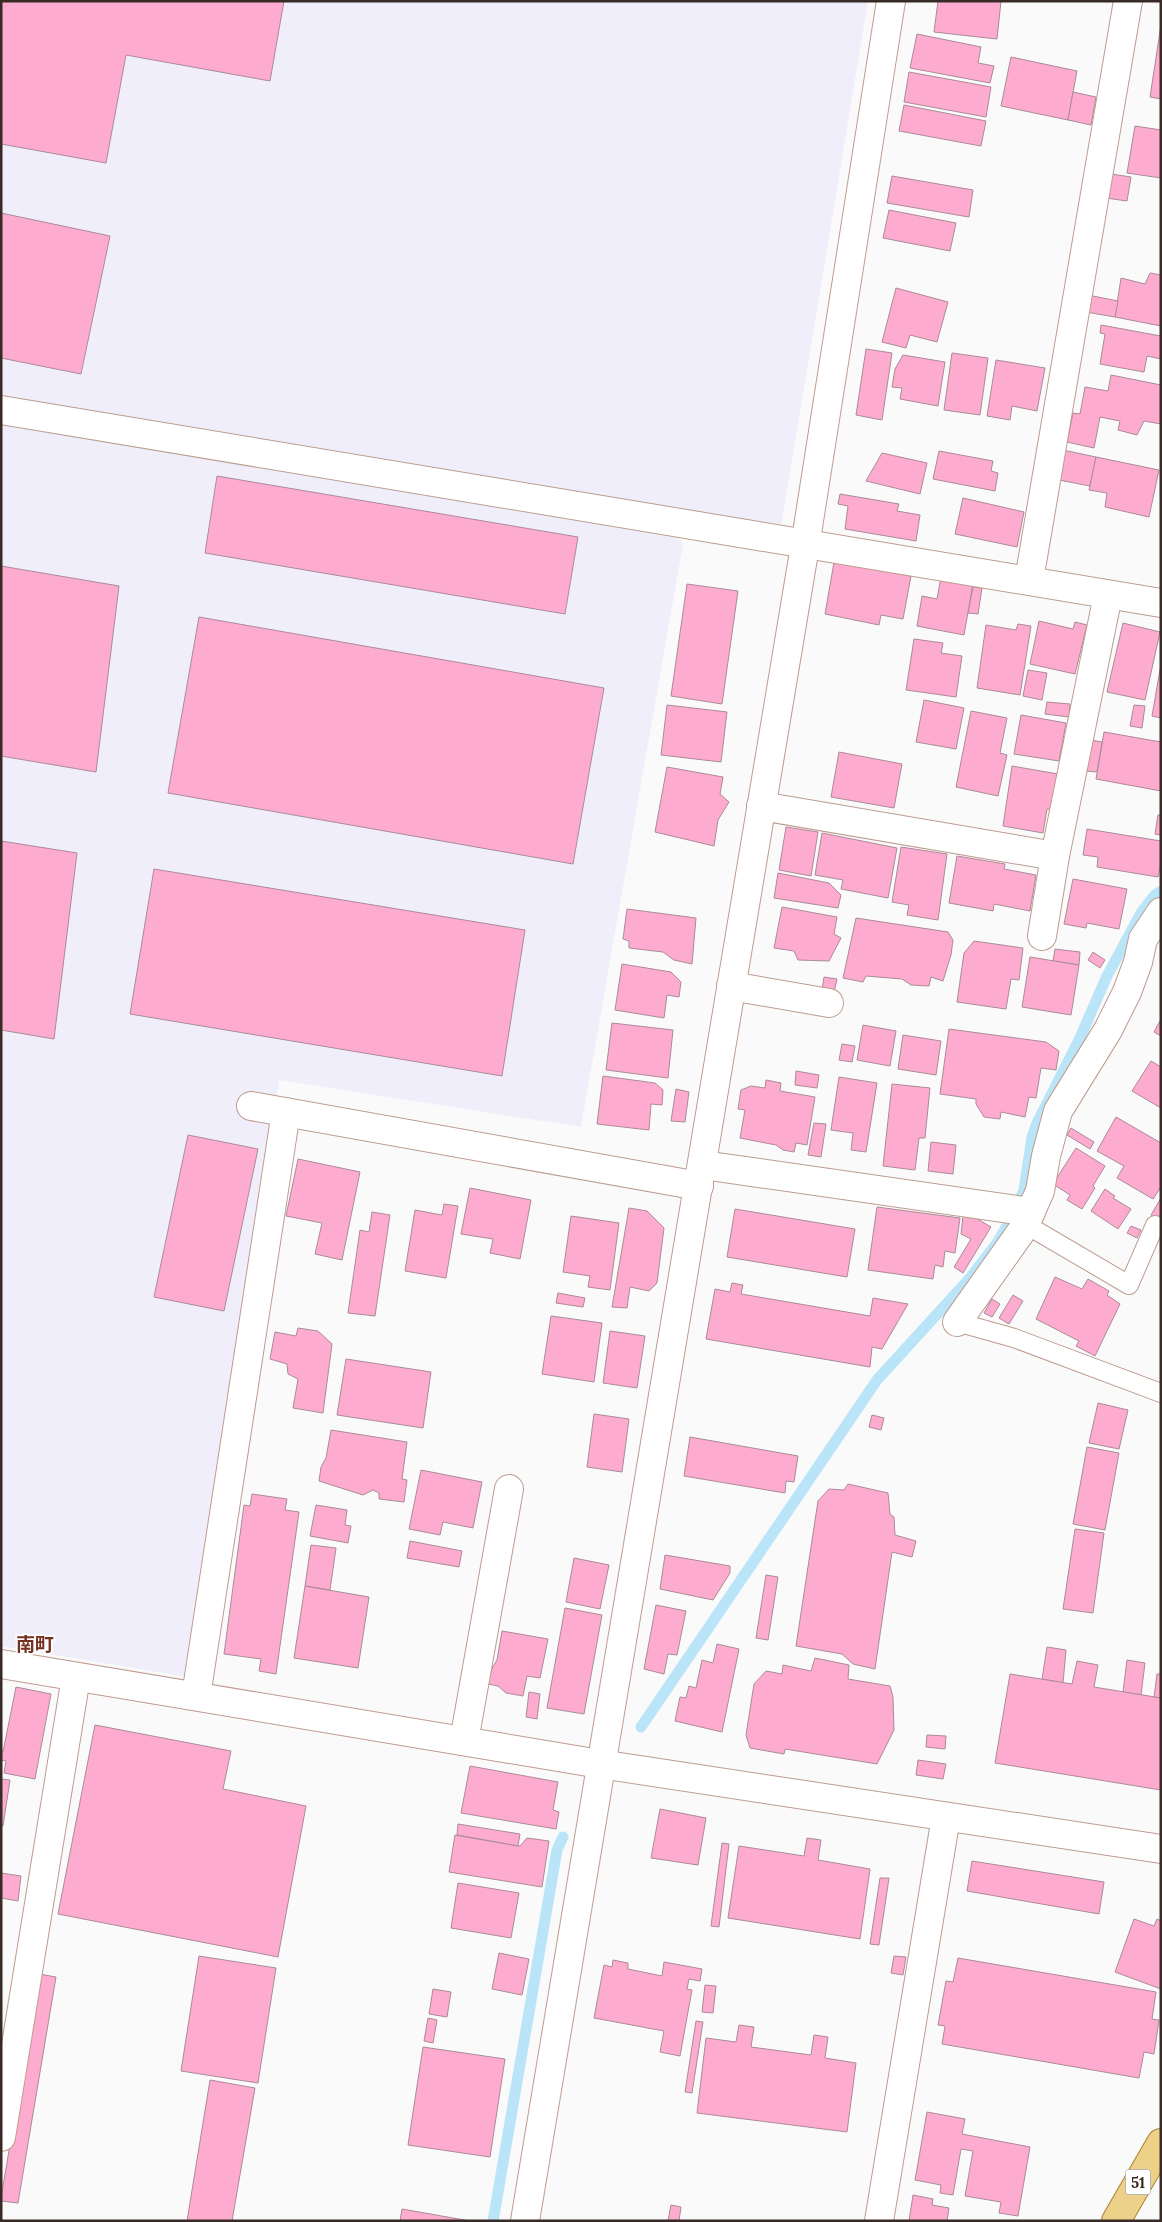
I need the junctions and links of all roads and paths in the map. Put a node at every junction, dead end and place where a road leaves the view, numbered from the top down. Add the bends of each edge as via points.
1 (892, 1) edge
2 (1128, 1) edge
3 (1, 410) edge
4 (805, 546) junction
5 (1028, 580) junction
6 (1108, 595) junction
7 (1161, 603) edge
8 (761, 806) junction
9 (1055, 856) junction
10 (1161, 912) edge
11 (1042, 936) dead end
12 (731, 986) junction
13 (829, 1003) dead end
14 (251, 1106) dead end
15 (286, 1112) junction
16 (701, 1176) junction
17 (1028, 1218) junction
18 (1155, 1225) dead end
19 (958, 1322) joint
20 (1161, 1393) edge
21 (509, 1489) dead end
22 (1, 1664) edge
23 (76, 1676) junction
24 (196, 1696) junction
25 (464, 1741) junction
26 (600, 1764) junction
27 (946, 1818) junction
28 (1161, 1849) edge
29 (1, 2137) edge
30 (1161, 2143) edge
31 (525, 2221) edge
32 (879, 2221) edge
33 (1116, 2221) edge

1 - 4 street
2 - 5 street
3 - 4 street
4 - 5 street
4 - 8 street
5 - 6 street
6 - 7 street
6 - 9 street
8 - 9 street
8 - 12 street
9 - 11 street
10 - 17 street via 1142,938 1138,962 1127,992 1108,1030 1058,1111 1040,1191
12 - 13 street
12 - 16 street
14 - 15 street
15 - 16 street
15 - 24 street
16 - 17 street
16 - 26 street
17 - 18 lane via 1129,1285
17 - 19 street
19 - 20 lane via 1014,1338
21 - 25 street
22 - 23 street
23 - 24 street
23 - 29 street
24 - 25 street
25 - 26 street
26 - 27 street
26 - 31 street
27 - 28 street
27 - 32 street
30 - 33 main road, 51

